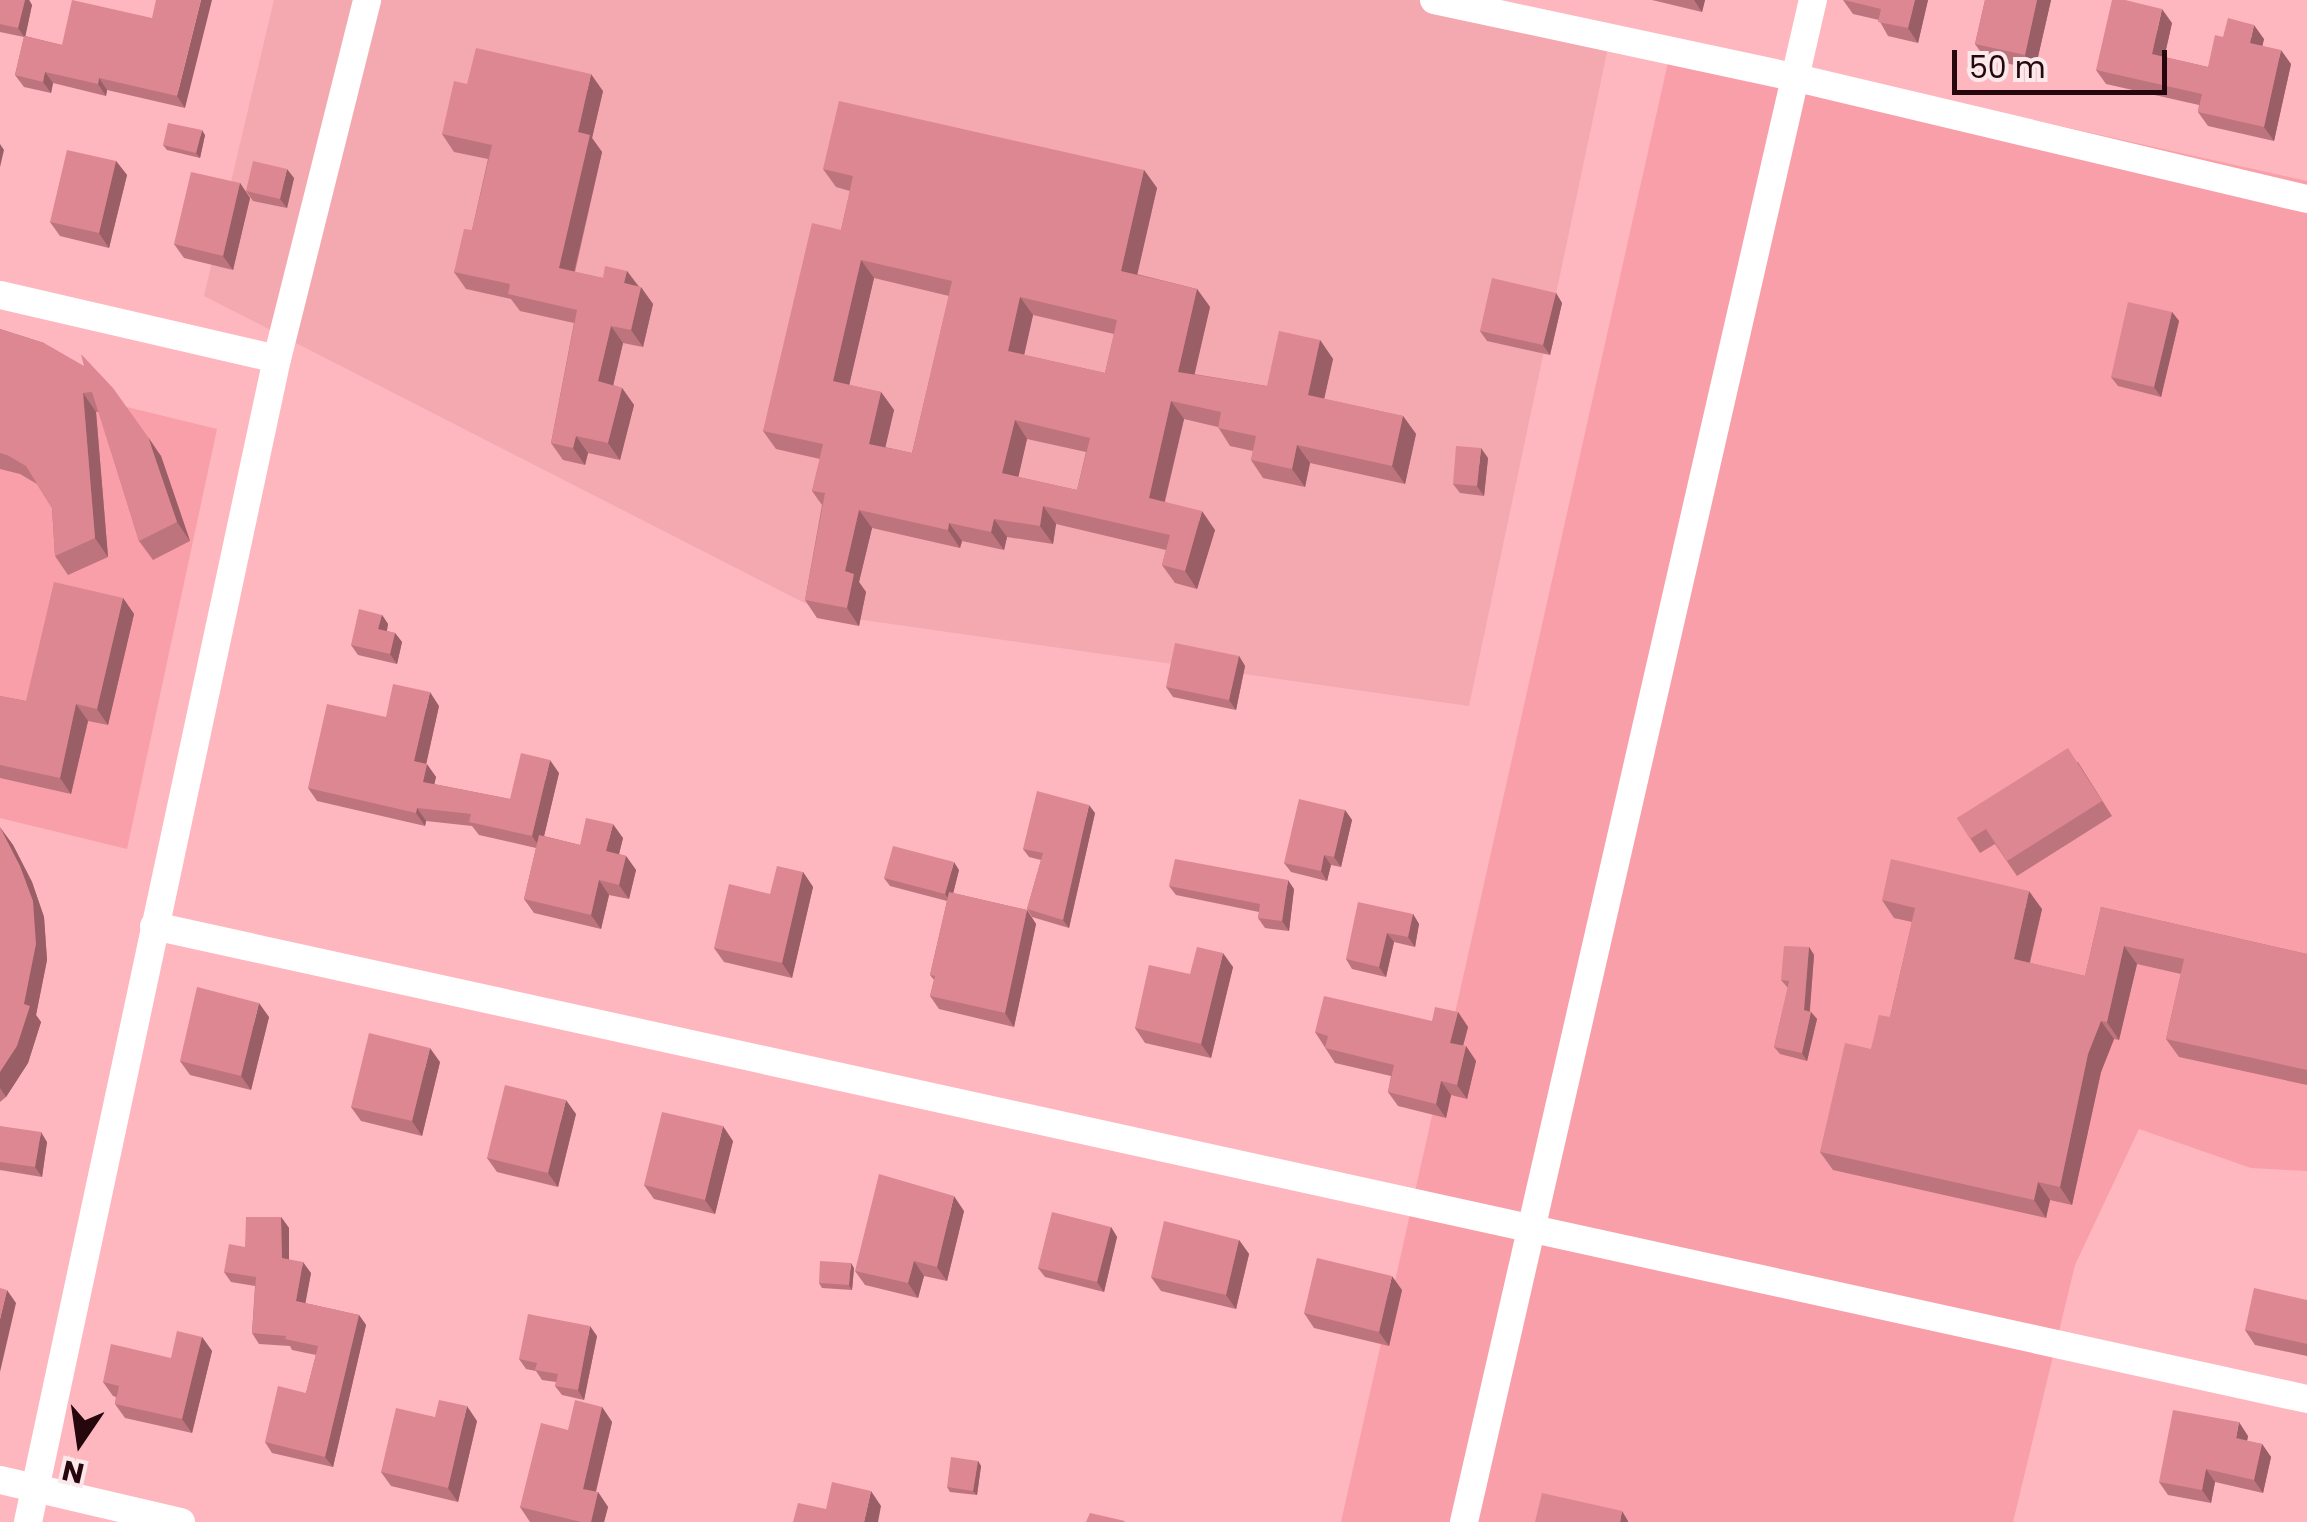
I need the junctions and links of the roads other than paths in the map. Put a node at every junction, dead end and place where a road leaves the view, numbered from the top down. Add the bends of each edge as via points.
1 (368, 0) edge
2 (1434, 0) edge
3 (1813, 0) edge
4 (1797, 78) junction
5 (2307, 199) edge
6 (0, 295) edge
7 (277, 359) junction
8 (154, 926) junction
9 (1532, 1225) junction
10 (2307, 1399) edge
11 (0, 1480) edge
12 (36, 1488) junction
13 (28, 1522) edge
14 (181, 1522) edge
15 (1464, 1522) edge

1 - 7 street
2 - 4 street
3 - 4 street
4 - 5 street
4 - 9 street
6 - 7 street
7 - 8 street
8 - 9 street
8 - 12 street
9 - 10 street
9 - 15 street
11 - 12 street
12 - 13 street
12 - 14 street

